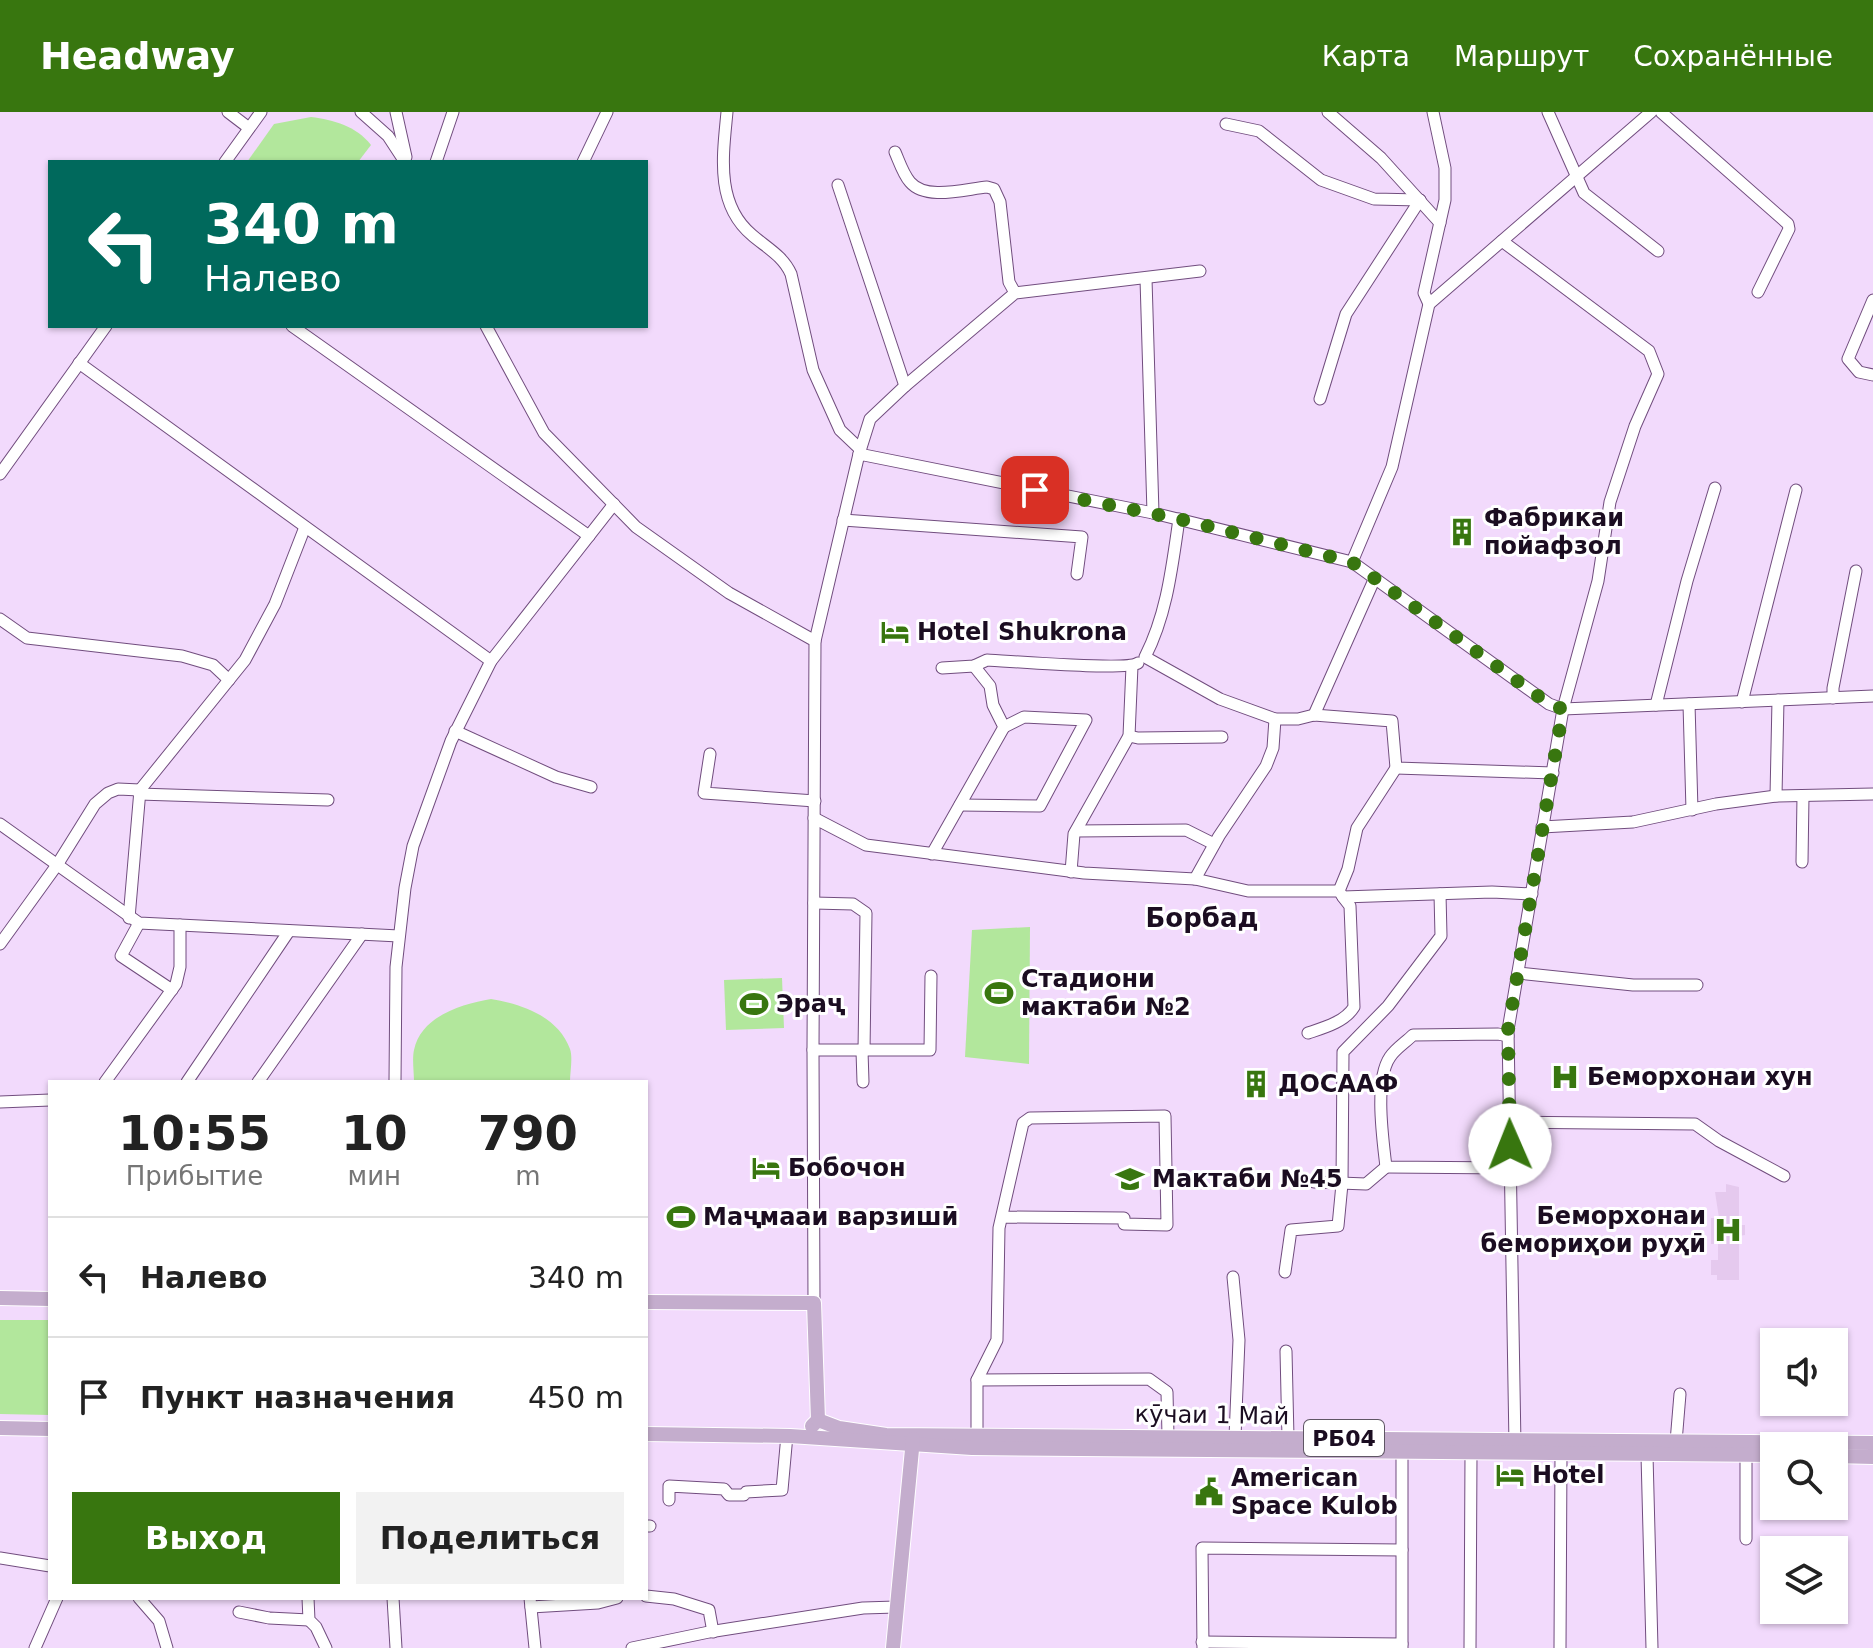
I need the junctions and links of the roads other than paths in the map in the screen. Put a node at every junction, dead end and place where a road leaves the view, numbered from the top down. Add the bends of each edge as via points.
1 (228, 112) edge
2 (261, 112) edge
3 (361, 112) edge
4 (396, 112) edge
5 (453, 112) edge
6 (607, 112) edge
7 (727, 112) edge
8 (1328, 112) edge
9 (1433, 112) edge
10 (1548, 112) edge
11 (1651, 112) edge
12 (1661, 112) edge
13 (1226, 124) dead end
14 (249, 128) junction
15 (895, 152) dead end
16 (226, 160) edge
17 (405, 160) edge
18 (406, 160) edge
19 (437, 160) edge
20 (584, 160) edge
21 (1578, 176) junction
22 (838, 185) dead end
23 (1420, 200) junction
24 (1440, 223) junction
25 (1502, 241) junction
26 (1658, 251) dead end
27 (1200, 271) dead end
28 (1146, 279) junction
29 (1758, 292) dead end
30 (1015, 293) junction
31 (1873, 300) edge
32 (1429, 304) junction
33 (105, 328) edge
34 (295, 328) edge
35 (487, 328) edge
36 (79, 363) junction
37 (1873, 375) edge
38 (905, 386) junction
39 (1320, 399) dead end
40 (860, 452) junction
41 (0, 474) edge
42 (1715, 488) dead end
43 (1796, 490) dead end
44 (614, 504) junction
45 (1153, 513) junction
46 (1179, 519) junction
47 (843, 520) junction
48 (305, 527) junction
49 (589, 536) junction
50 (1352, 562) junction
51 (1856, 571) dead end
52 (1077, 574) dead end
53 (1374, 580) junction
54 (0, 619) edge
55 (815, 641) junction
56 (1145, 657) junction
57 (491, 661) junction
58 (974, 666) junction
59 (1132, 666) junction
60 (942, 668) dead end
61 (229, 680) junction
62 (1873, 696) edge
63 (1833, 698) junction
64 (1778, 700) junction
65 (1742, 702) junction
66 (1689, 704) junction
67 (1656, 705) junction
68 (1563, 709) junction
69 (1314, 715) junction
70 (1275, 719) junction
71 (1004, 727) junction
72 (455, 731) junction
73 (1129, 736) junction
74 (1222, 737) dead end
75 (710, 754) dead end
76 (1396, 768) junction
77 (1553, 773) junction
78 (591, 787) dead end
79 (139, 792) junction
80 (1873, 794) edge
81 (1776, 796) junction
82 (1803, 796) junction
83 (328, 800) dead end
84 (815, 801) junction
85 (960, 805) junction
86 (1692, 810) junction
87 (814, 818) junction
88 (1, 827) edge
89 (1542, 827) junction
90 (1076, 831) junction
91 (1214, 844) junction
92 (932, 854) junction
93 (1802, 862) dead end
94 (57, 865) junction
95 (1071, 872) junction
96 (1195, 879) junction
97 (1341, 894) junction
98 (1440, 894) junction
99 (1532, 894) junction
100 (814, 903) junction
101 (134, 921) junction
102 (180, 925) junction
103 (289, 931) junction
104 (362, 934) junction
105 (399, 936) junction
106 (0, 944) edge
107 (1518, 973) junction
108 (931, 976) dead end
109 (1697, 985) dead end
110 (172, 990) junction
111 (1350, 1013) junction
112 (1368, 1028) junction
113 (1308, 1033) dead end
114 (1508, 1036) junction
115 (813, 1050) junction
116 (863, 1051) junction
117 (106, 1080) edge
118 (188, 1080) edge
119 (259, 1080) edge
120 (395, 1080) edge
121 (863, 1082) dead end
122 (48, 1100) edge
123 (0, 1102) edge
124 (1509, 1122) junction
125 (1386, 1167) junction
126 (1510, 1168) junction
127 (1784, 1176) dead end
128 (1314, 1182) dead end
129 (1342, 1184) junction
130 (1002, 1217) junction
131 (1285, 1272) dead end
132 (1233, 1277) dead end
133 (0, 1298) edge
134 (48, 1299) edge
135 (648, 1302) edge
136 (814, 1303) junction
137 (1286, 1351) dead end
138 (977, 1380) junction
139 (1680, 1394) dead end
140 (818, 1420) junction
141 (0, 1428) edge
142 (48, 1429) edge
143 (648, 1434) edge
144 (789, 1436) junction
145 (977, 1436) junction
146 (1168, 1436) junction
147 (1235, 1437) junction
148 (1288, 1438) junction
149 (1515, 1438) junction
150 (836, 1439) junction
151 (912, 1440) junction
152 (1676, 1442) junction
153 (1873, 1443) edge
154 (1402, 1453) junction
155 (1515, 1454) junction
156 (1561, 1454) junction
157 (1471, 1455) junction
158 (1647, 1455) junction
159 (1746, 1455) junction
160 (1760, 1455) edge
161 (1848, 1456) edge
162 (1873, 1457) edge
163 (669, 1500) dead end
164 (1746, 1539) dead end
165 (1402, 1550) junction
166 (0, 1558) edge
167 (48, 1566) edge
168 (648, 1596) edge
169 (56, 1600) edge
170 (141, 1600) edge
171 (308, 1600) edge
172 (393, 1600) edge
173 (609, 1600) edge
174 (530, 1603) edge
175 (896, 1607) junction
176 (239, 1612) dead end
177 (309, 1620) junction
178 (711, 1632) junction
179 (1202, 1645) edge
180 (1302, 1645) edge
181 (1402, 1646) edge
182 (35, 1648) edge
183 (167, 1648) edge
184 (326, 1648) edge
185 (396, 1648) edge
186 (535, 1648) edge
187 (632, 1648) edge
188 (710, 1648) edge
189 (893, 1648) edge
190 (1470, 1648) edge
191 (1560, 1648) edge
192 (1652, 1648) edge

1 - 14 street
2 - 14 street
3 - 17 street
4 - 18 street
5 - 19 street
6 - 20 street
7 - 40 street via 723,165 730,207 739,224 785,261 813,370 840,430
8 - 23 street
9 - 24 street via 1445,168
10 - 21 street
11 - 21 street
12 - 29 street via 1788,224
13 - 23 street via 1259,131 1321,180 1374,199
14 - 16 street
15 - 30 street via 910,183 923,190 994,189
21 - 25 street
21 - 26 street via 1584,193
22 - 38 street
23 - 24 street
23 - 39 street via 1346,314
24 - 32 street via 1424,293
25 - 32 street
25 - 68 street via 1649,351 1658,374 1610,502 1598,581
27 - 28 street
28 - 30 street
28 - 45 street
30 - 38 street
31 - 37 street via 1848,359 1859,372
32 - 50 street via 1392,467
33 - 36 street
34 - 49 street
35 - 44 street via 544,433
36 - 41 street
36 - 48 street
38 - 40 street via 870,419
40 - 45 street
40 - 47 street
42 - 67 street
43 - 65 street
44 - 49 street
44 - 55 street via 636,527 729,593
45 - 46 street
46 - 50 street
46 - 56 street via 1158,631
47 - 52 street via 1082,537
47 - 55 street
48 - 57 street
48 - 61 street via 275,604
49 - 57 street
50 - 53 street
51 - 63 street
53 - 68 street
53 - 69 street
54 - 61 street via 27,638 182,656 213,665
55 - 84 street
56 - 59 street
56 - 70 street via 1220,699
57 - 72 street
58 - 59 street via 987,660
58 - 60 street
58 - 71 street via 990,686
59 - 73 street
61 - 79 street
62 - 63 street
63 - 64 street
64 - 65 street
64 - 81 street
65 - 66 street
66 - 67 street
66 - 86 street
67 - 68 street
68 - 77 street
69 - 70 street
69 - 76 street via 1392,721
70 - 91 street via 1266,766
71 - 85 street
71 - 85 street via 1024,717 1086,720 1040,806
72 - 78 street via 546,773
72 - 105 street via 413,846
73 - 74 street
73 - 90 street
75 - 84 street via 704,793
76 - 77 street
76 - 97 street via 1357,828
77 - 89 street
79 - 83 street
79 - 94 street via 118,789 95,804
79 - 101 street
80 - 82 street
81 - 82 street
81 - 86 street
82 - 93 street
84 - 87 street
85 - 92 street
86 - 89 street via 1633,822
87 - 92 street via 866,845
87 - 100 street
88 - 94 street
89 - 99 street
90 - 91 street via 1186,830
90 - 95 street
91 - 96 street
92 - 95 street
94 - 101 street
94 - 106 street
95 - 96 street
96 - 97 street via 1248,891
97 - 98 street
97 - 111 street via 1350,906
98 - 99 street
98 - 112 street via 1441,936
99 - 107 street
100 - 115 street
100 - 116 street via 853,904 866,913
101 - 102 street
101 - 110 street via 121,956
102 - 103 street
102 - 110 street via 180,967
103 - 104 street
103 - 118 street
104 - 105 street
104 - 119 street
105 - 120 street
107 - 109 street via 1633,985
107 - 114 street
108 - 116 street via 930,1050
110 - 117 street
111 - 112 street
111 - 113 street
112 - 129 street via 1343,1052
114 - 124 street
114 - 125 street via 1413,1035 1389,1058 1382,1081
115 - 116 street
115 - 136 street
116 - 121 street
122 - 123 street
124 - 126 street
124 - 127 street via 1695,1124
125 - 126 street
125 - 129 street via 1366,1184
126 - 149 street
128 - 129 street
129 - 131 street via 1338,1226 1291,1230
130 - 130 street via 1023,1123 1030,1118 1165,1116 1167,1225 1124,1224 1124,1218
130 - 138 street via 997,1340
132 - 147 street via 1239,1340
133 - 134 main road
135 - 136 main road
136 - 140 main road
137 - 148 street
138 - 145 street
138 - 146 street via 1149,1379 1167,1392
139 - 152 street
140 - 144 main road via 809,1430
140 - 150 main road
140 - 151 main road, кӯчаи 1 Май / РБ04
141 - 142 main road
143 - 144 main road, кӯчаи 1 Май / РБ04
144 - 150 main road, кӯчаи 1 Май / РБ04
144 - 163 street via 782,1490 729,1495 724,1489 669,1486
145 - 146 main road, кӯчаи 1 Май / РБ04
145 - 151 main road, кӯчаи 1 Май / РБ04
146 - 147 main road, кӯчаи 1 Май / РБ04
147 - 148 main road, кӯчаи 1 Май / РБ04
148 - 149 main road, кӯчаи 1 Май / РБ04
149 - 152 main road, кӯчаи 1 Май / РБ04
149 - 155 street
150 - 151 main road, кӯчаи 1 Май / РБ04
151 - 154 main road, кӯчаи 1 Май / РБ04
151 - 175 main road
152 - 153 main road, кӯчаи 1 Май / РБ04
154 - 157 main road, кӯчаи 1 Май / РБ04
154 - 165 street
155 - 156 main road, кӯчаи 1 Май / РБ04
155 - 157 main road, кӯчаи 1 Май / РБ04
156 - 158 main road, кӯчаи 1 Май / РБ04
156 - 191 street
157 - 190 street
158 - 159 main road, кӯчаи 1 Май / РБ04
158 - 192 street
159 - 160 main road, кӯчаи 1 Май / РБ04
159 - 164 street
161 - 162 main road
165 - 179 street via 1202,1548
165 - 181 street
166 - 167 street
168 - 178 street via 709,1610
169 - 182 street
170 - 183 street via 159,1621
171 - 177 street
172 - 185 street
173 - 174 street
174 - 186 street
175 - 178 street
175 - 189 main road
176 - 177 street
177 - 184 street
178 - 187 street
178 - 188 street
179 - 180 street
180 - 181 street

